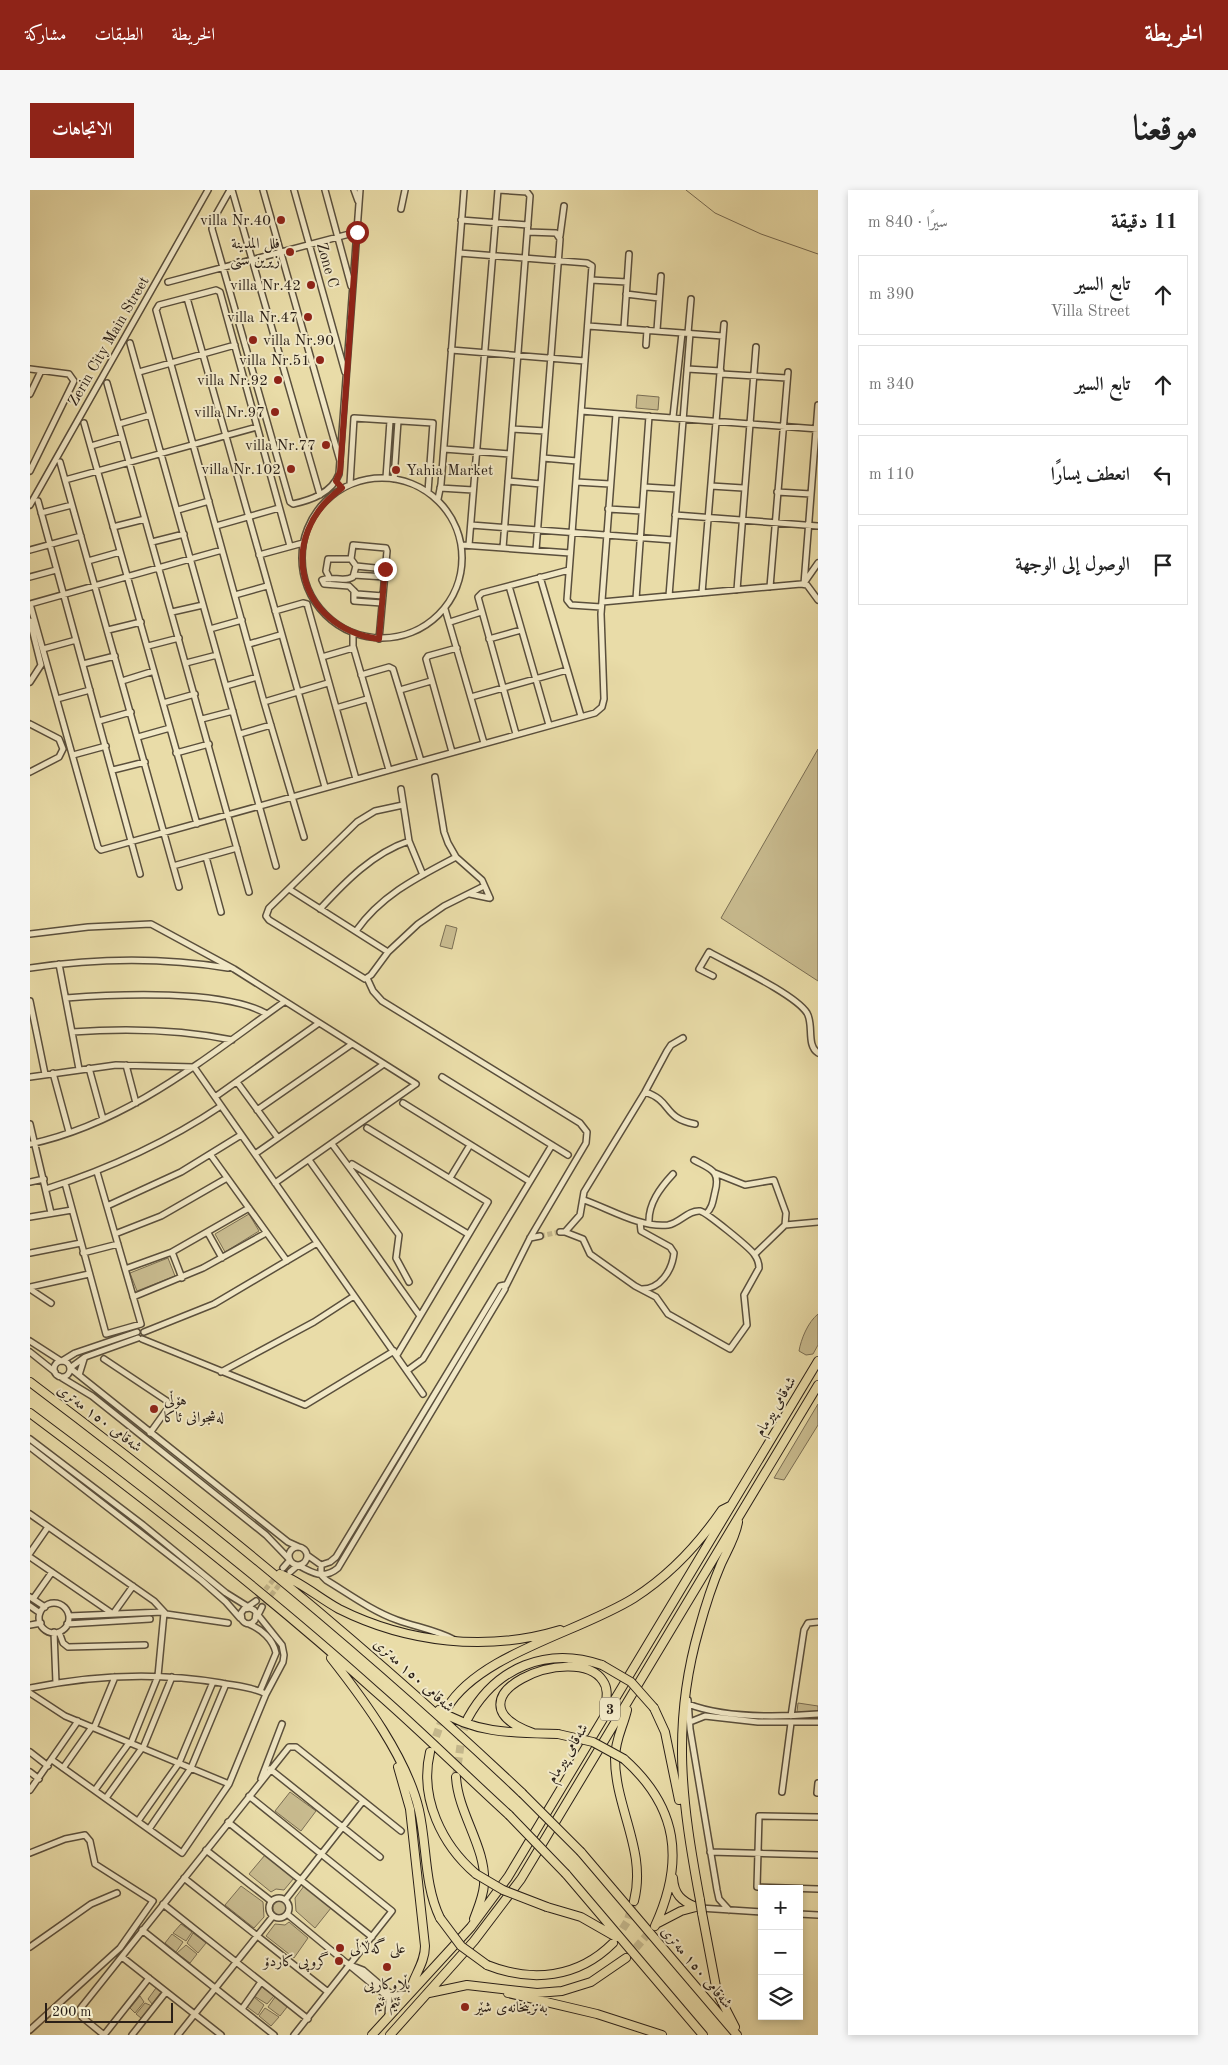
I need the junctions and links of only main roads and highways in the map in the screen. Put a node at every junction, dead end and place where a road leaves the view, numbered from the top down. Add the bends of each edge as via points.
1 (818, 1361) edge
2 (30, 1382) edge
3 (818, 1385) edge
4 (30, 1412) edge
5 (732, 1505) junction
6 (737, 1517) junction
7 (274, 1572) junction
8 (588, 1621) junction
9 (323, 1646) junction
10 (413, 1691) junction
11 (628, 1702) junction
12 (447, 1708) tunnel mouth
13 (604, 1717) junction
14 (468, 1718) tunnel mouth
15 (533, 1733) junction
16 (393, 1751) junction
17 (430, 1752) tunnel mouth
18 (456, 1777) tunnel mouth
19 (687, 1831) junction
20 (673, 1871) junction
21 (634, 1901) tunnel mouth
22 (698, 1904) junction
23 (471, 1927) junction
24 (613, 1943) tunnel mouth
25 (626, 1944) junction
26 (626, 1958) tunnel mouth
27 (480, 1986) junction
28 (428, 1993) junction
29 (409, 1994) junction
30 (372, 2035) edge
31 (390, 2035) edge
32 (662, 2035) edge
33 (704, 2035) edge
34 (739, 2035) edge

1 - 5 highway, شەقامی پیرمام / 3
2 - 7 highway, شەقامی ١٥٠ مەتری
3 - 6 highway, شەقامی پیرمام / 3
4 - 9 highway via 195,1540
5 - 8 highway via 722,1510 686,1556 662,1578 633,1598
5 - 13 highway, شەقامی پیرمام / 3
6 - 11 highway, شەقامی پیرمام / 3
6 - 19 highway via 737,1527 698,1629 688,1679 682,1717 681,1756
7 - 8 highway via 291,1578 338,1608 398,1632 458,1641 494,1642
7 - 10 highway, شەقامی ١٥٠ مەتری
8 - 12 highway via 485,1669 463,1686
9 - 16 highway via 357,1691
9 - 25 highway, bridge via 509,1815 566,1874
10 - 15 highway via 447,1716 469,1726
10 - 34 highway, شەقامی ١٥٠ مەتری, bridge via 581,1852
11 - 21 highway via 617,1737 615,1758 637,1856 638,1885
11 - 28 highway, شەقامی پیرمام / 3 via 521,1879 474,1941
13 - 15 highway via 607,1695 602,1680 584,1670 548,1669 514,1682 501,1700 502,1712 512,1725
13 - 23 highway, شەقامی پیرمام / 3 via 508,1877
14 - 19 highway, bridge via 490,1687 523,1666 569,1658 602,1666 631,1682 654,1708 666,1732
15 - 20 highway, bridge via 558,1734 594,1742 624,1759 651,1787 660,1804 672,1833
16 - 24 highway, bridge via 416,1797 433,1898 440,1918 461,1946 487,1965 518,1975 549,1976 582,1966
16 - 29 highway via 410,1808 425,1946 423,1961
17 - 25 highway, bridge via 428,1788 436,1820 457,1857 476,1874 503,1890 593,1923
18 - 23 highway via 484,1875 482,1897
19 - 22 highway
20 - 22 highway via 677,1895 684,1902
20 - 22 highway via 656,1925
22 - 34 highway, bridge via 717,1992
23 - 29 highway, شەقامی پیرمام / 3
25 - 33 highway
26 - 27 highway via 597,1979 570,1990 537,1993
27 - 28 highway via 458,1986
27 - 32 highway via 597,2014
28 - 31 highway, شەقامی پیرمام / 3
29 - 30 highway, شەقامی پیرمام / 3

